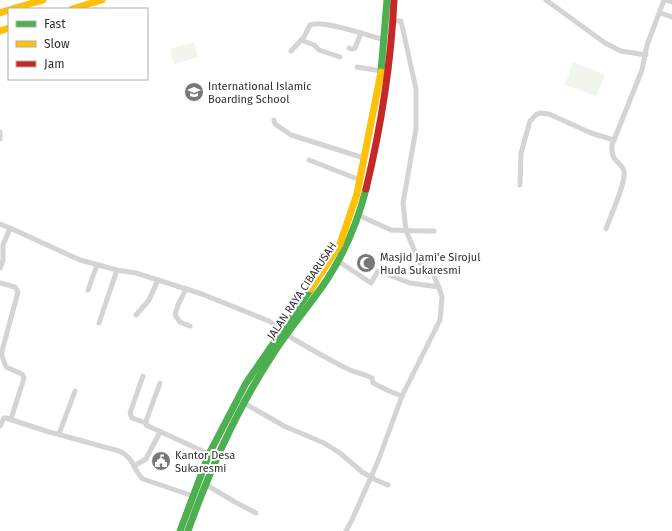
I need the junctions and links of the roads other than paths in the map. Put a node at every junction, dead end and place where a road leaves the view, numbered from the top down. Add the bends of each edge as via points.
1 (43, 0) edge
2 (102, 0) edge
3 (387, 0) edge
4 (394, 0) edge
5 (546, 0) edge
6 (665, 0) edge
7 (672, 2) edge
8 (15, 8) edge
9 (75, 8) edge
10 (660, 13) junction
11 (672, 17) edge
12 (393, 21) junction
13 (361, 33) junction
14 (301, 40) junction
15 (384, 40) junction
16 (349, 48) dead end
17 (291, 51) dead end
18 (646, 55) junction
19 (340, 57) dead end
20 (357, 67) dead end
21 (381, 71) junction
22 (274, 120) dead end
23 (0, 132) edge
24 (0, 139) edge
25 (614, 140) junction
26 (364, 158) junction
27 (309, 160) dead end
28 (360, 180) junction
29 (520, 185) dead end
30 (354, 219) junction
31 (0, 224) edge
32 (10, 228) junction
33 (606, 229) dead end
34 (406, 231) junction
35 (434, 231) dead end
36 (340, 250) junction
37 (338, 261) junction
38 (97, 265) junction
39 (0, 268) edge
40 (118, 270) junction
41 (158, 280) junction
42 (0, 283) edge
43 (439, 287) junction
44 (186, 289) junction
45 (88, 290) dead end
46 (136, 315) dead end
47 (100, 323) dead end
48 (190, 326) dead end
49 (284, 332) junction
50 (143, 376) dead end
51 (160, 382) dead end
52 (75, 391) dead end
53 (402, 396) junction
54 (244, 403) junction
55 (10, 419) junction
56 (146, 422) junction
57 (0, 426) edge
58 (160, 432) junction
59 (59, 434) junction
60 (209, 454) junction
61 (134, 466) junction
62 (371, 478) junction
63 (203, 484) junction
64 (388, 485) dead end
65 (193, 496) junction
66 (256, 512) dead end
67 (180, 531) edge
68 (188, 531) edge
69 (346, 531) edge

1 - 8 street
2 - 9 street
3 - 15 street, JALAN RAYA CIBARUSAH
4 - 12 street, JALAN RAYA CIBARUSAH
5 - 18 street via 605,43 621,51
6 - 7 street
6 - 10 street
10 - 11 street
10 - 18 street via 647,45
12 - 30 street, JALAN RAYA CIBARUSAH via 385,92 370,168
12 - 34 street via 401,21 416,89 416,129 403,203
13 - 14 street via 315,23 310,25
13 - 15 street
13 - 16 street via 357,46
14 - 17 street
14 - 19 street
15 - 21 street, JALAN RAYA CIBARUSAH
18 - 25 street
20 - 21 street
21 - 26 street, JALAN RAYA CIBARUSAH
22 - 26 street via 276,126 290,135
23 - 24 street
25 - 29 street via 591,133 549,114 537,114 530,122 521,153
25 - 33 street via 612,157 624,170 624,174
26 - 28 street, JALAN RAYA CIBARUSAH
27 - 28 street
28 - 30 street, JALAN RAYA CIBARUSAH
30 - 34 street
30 - 36 street, JALAN RAYA CIBARUSAH
31 - 32 street
32 - 38 street via 73,258
32 - 39 street via 3,245
34 - 35 street
34 - 43 street via 420,263 433,274
36 - 37 street, JALAN RAYA CIBARUSAH
36 - 49 street, JALAN RAYA CIBARUSAH
37 - 43 street via 371,283 378,271 410,284
37 - 49 street, JALAN RAYA CIBARUSAH
38 - 40 street
38 - 45 street
40 - 41 street
40 - 47 street
41 - 44 street
41 - 46 street via 149,300
42 - 55 street via 15,287 18,292 2,353 6,366 22,374 24,378
43 - 53 street via 442,297 440,320
44 - 48 street via 175,315 180,322
44 - 49 street via 269,321
49 - 53 street via 312,350 372,378 373,382
49 - 54 street, JALAN RAYA CIBARUSAH
49 - 60 street, JALAN RAYA CIBARUSAH via 246,383
50 - 56 street via 130,413 132,418
51 - 56 street
52 - 59 street
53 - 62 street
54 - 62 street via 284,426 324,443
54 - 63 street, JALAN RAYA CIBARUSAH via 222,442
55 - 57 street via 4,418
55 - 59 street
56 - 58 street via 146,425
58 - 60 street
58 - 61 street via 146,458
59 - 61 street via 119,451 129,456
60 - 63 street, JALAN RAYA CIBARUSAH
61 - 65 street via 143,479
62 - 64 street
62 - 69 street
63 - 65 street, JALAN RAYA CIBARUSAH
63 - 66 street
63 - 68 street, JALAN RAYA CIBARUSAH
65 - 67 street, JALAN RAYA CIBARUSAH

